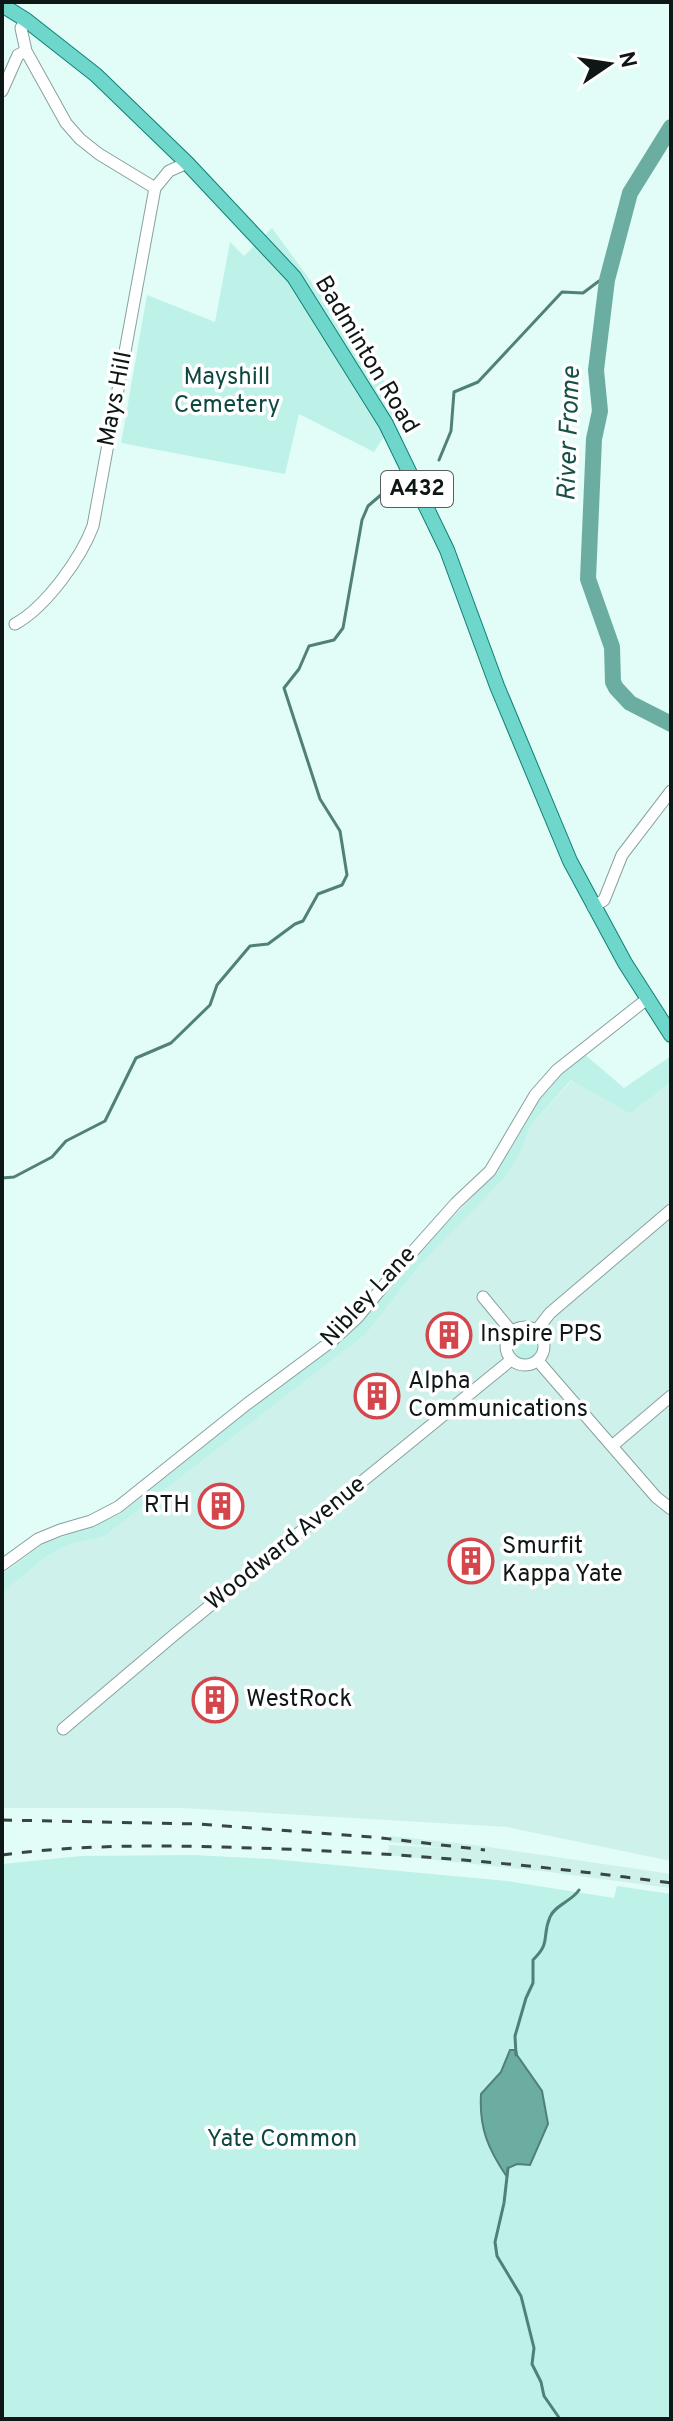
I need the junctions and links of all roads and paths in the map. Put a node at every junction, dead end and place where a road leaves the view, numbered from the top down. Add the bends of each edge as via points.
1 (2, 5) edge
2 (26, 20) junction
3 (26, 51) junction
4 (2, 91) edge
5 (187, 163) junction
6 (155, 188) junction
7 (15, 624) dead end
8 (671, 791) edge
9 (593, 907) junction
10 (647, 999) junction
11 (671, 1035) edge
12 (671, 1210) edge
13 (483, 1297) dead end
14 (536, 1331) junction
15 (512, 1332) junction
16 (511, 1360) junction
17 (538, 1361) junction
18 (671, 1396) edge
19 (612, 1446) junction
20 (671, 1509) edge
21 (2, 1565) edge
22 (63, 1729) dead end

1 - 2 main road, Badminton Road / A432
2 - 3 street via 21,28
2 - 5 main road, Badminton Road / A432 via 96,75
3 - 4 street via 18,55
3 - 6 street via 80,139
5 - 6 street via 169,171
5 - 9 main road, Badminton Road / A432 via 294,277 386,424 447,550 497,686
6 - 7 street, Mays Hill via 93,526 56,586
8 - 9 street via 622,855 604,900
9 - 10 main road, Badminton Road / A432
10 - 11 main road, Badminton Road / A432
10 - 21 street, Nibley Lane via 557,1070 535,1095 490,1171 333,1340 118,1507 38,1539
12 - 14 street via 550,1313
13 - 15 street
14 - 15 street via 526,1327
14 - 17 street via 544,1342
15 - 16 street via 506,1349
16 - 17 street via 521,1365
16 - 22 street, Woodward Avenue
17 - 19 street
18 - 19 street
19 - 20 street

